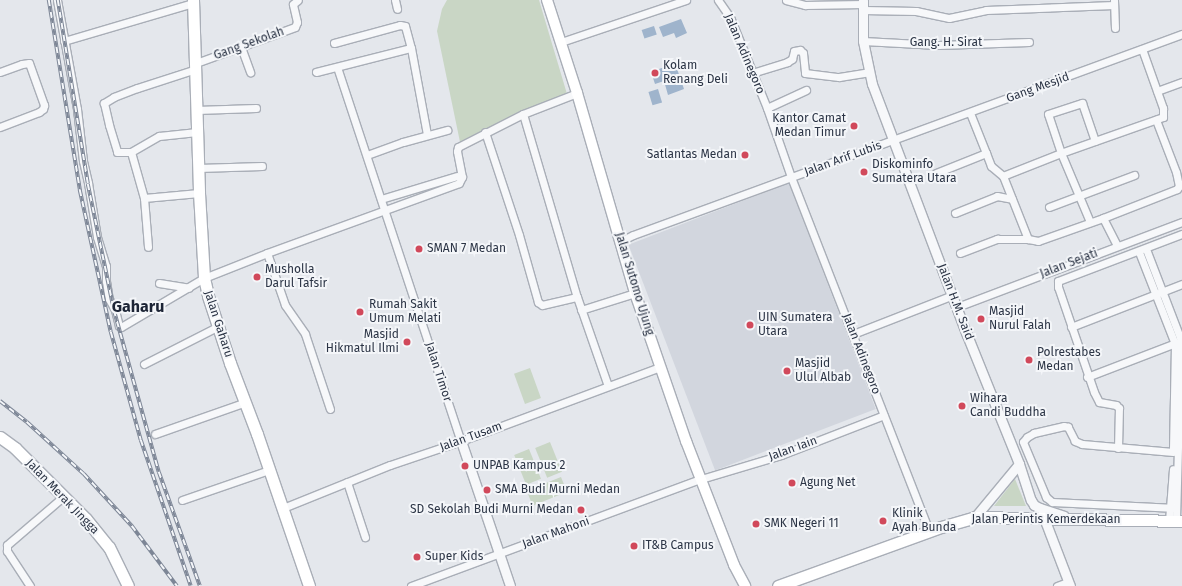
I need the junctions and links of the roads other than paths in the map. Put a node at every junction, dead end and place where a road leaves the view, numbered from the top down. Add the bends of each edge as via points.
1 (57, 0) edge
2 (298, 0) edge
3 (395, 0) edge
4 (547, 0) edge
5 (686, 0) edge
6 (718, 0) edge
7 (786, 0) edge
8 (1030, 0) edge
9 (193, 1) edge
10 (1114, 3) edge
11 (863, 5) edge
12 (1031, 8) junction
13 (397, 9) dead end
14 (1115, 28) dead end
15 (1182, 34) edge
16 (64, 41) junction
17 (863, 41) junction
18 (334, 42) dead end
19 (561, 42) junction
20 (1029, 42) dead end
21 (241, 47) junction
22 (411, 48) junction
23 (1142, 49) junction
24 (196, 66) junction
25 (337, 67) junction
26 (0, 72) edge
27 (250, 72) dead end
28 (316, 72) dead end
29 (869, 72) junction
30 (752, 73) junction
31 (1182, 82) edge
32 (806, 90) dead end
33 (1158, 91) junction
34 (577, 93) junction
35 (256, 108) dead end
36 (767, 108) junction
37 (196, 110) junction
38 (970, 113) junction
39 (523, 114) junction
40 (1156, 120) junction
41 (0, 127) edge
42 (447, 130) dead end
43 (197, 132) junction
44 (485, 132) junction
45 (427, 134) junction
46 (894, 140) junction
47 (1095, 141) junction
48 (131, 152) junction
49 (986, 153) junction
50 (1061, 153) junction
51 (367, 155) junction
52 (262, 166) dead end
53 (198, 168) junction
54 (1179, 171) edge
55 (936, 173) dead end
56 (1134, 175) dead end
57 (457, 176) dead end
58 (1003, 176) junction
59 (791, 177) junction
60 (199, 193) junction
61 (1080, 195) junction
62 (144, 198) junction
63 (381, 199) junction
64 (1012, 199) junction
65 (1049, 207) dead end
66 (384, 210) junction
67 (955, 213) dead end
68 (1103, 218) junction
69 (1090, 222) junction
70 (1182, 222) edge
71 (1182, 234) edge
72 (1028, 239) junction
73 (621, 241) junction
74 (1117, 246) junction
75 (148, 247) dead end
76 (1146, 249) junction
77 (1138, 252) junction
78 (267, 253) junction
79 (960, 253) dead end
80 (204, 278) junction
81 (159, 283) dead end
82 (1182, 284) edge
83 (190, 288) junction
84 (1163, 291) junction
85 (635, 293) junction
86 (1154, 294) junction
87 (953, 295) junction
88 (577, 297) junction
89 (957, 307) junction
90 (581, 310) junction
91 (217, 327) junction
92 (1072, 327) junction
93 (853, 334) junction
94 (1180, 341) edge
95 (144, 364) dead end
96 (660, 367) junction
97 (1087, 377) junction
98 (608, 386) junction
99 (246, 402) junction
100 (330, 409) dead end
101 (884, 414) junction
102 (155, 434) dead end
103 (0, 437) edge
104 (461, 441) junction
105 (1118, 448) junction
106 (1173, 452) junction
107 (1019, 464) junction
108 (269, 470) junction
109 (701, 479) junction
110 (347, 482) junction
111 (64, 496) junction
112 (182, 500) dead end
113 (283, 508) junction
114 (1173, 508) junction
115 (975, 517) junction
116 (1044, 518) junction
117 (1073, 518) junction
118 (1176, 521) edge
119 (929, 531) junction
120 (364, 537) dead end
121 (499, 554) junction
122 (734, 565) junction
123 (1069, 584) edge
124 (30, 586) edge
125 (128, 586) edge
126 (309, 586) edge
127 (411, 586) edge
128 (510, 586) edge
129 (737, 586) edge
130 (745, 586) edge
131 (778, 586) edge
132 (1057, 586) edge

1 - 16 street
2 - 21 street, Gang Sekolah via 293,4 297,22 295,27
3 - 13 street
4 - 19 main road, Jalan Sutomo Ujung
5 - 19 street
6 - 30 street, Jalan Adinegoro via 730,17
7 - 11 street via 806,4
8 - 12 street
9 - 16 street
9 - 24 main road, Jalan Gaharu
10 - 12 street
10 - 14 street
11 - 12 street via 949,18 986,10
11 - 17 street, Jalan H.M. Said
15 - 23 street, Gang Mesjid
16 - 83 street via 77,109 82,161 97,237 106,266 109,299 119,326 122,328
17 - 20 street, Gang. H. Sirat via 938,45
17 - 29 street, Jalan H.M. Said
18 - 22 street via 403,25
19 - 34 main road, Jalan Sutomo Ujung
21 - 24 street, Gang Sekolah
21 - 27 street
22 - 25 street
22 - 45 street
23 - 33 street
23 - 38 street, Gang Mesjid
24 - 37 main road, Jalan Gaharu
24 - 48 street, Gang Sekolah via 104,103 116,149
25 - 28 street
25 - 51 street, Jalan Timor
26 - 41 street via 29,63 44,105 39,112
29 - 30 street via 839,77 805,73 803,53 800,50 794,51 792,59 787,62
29 - 46 street, Jalan H.M. Said
30 - 36 street, Jalan Adinegoro
31 - 33 street
32 - 36 street
33 - 40 street via 1164,114 1163,118
34 - 39 street
34 - 73 main road, Jalan Sutomo Ujung
35 - 37 street
36 - 59 street, Jalan Adinegoro
37 - 43 main road, Jalan Gaharu
38 - 46 street, Gang Mesjid
38 - 49 street
39 - 44 street
39 - 88 street
40 - 47 street
40 - 54 street
42 - 45 street
43 - 48 street via 159,136
43 - 53 main road, Jalan Gaharu
44 - 66 street via 457,149 462,177 459,183
44 - 88 street via 538,302 542,305
45 - 51 street
46 - 59 street, Jalan Arif Lubis
46 - 87 street, Jalan H.M. Said
47 - 50 street
47 - 50 street via 1082,103 1079,103 1048,115
48 - 62 street
49 - 55 street
49 - 58 street via 991,166
50 - 58 street
50 - 61 street
51 - 63 street, Jalan Timor
52 - 53 street
53 - 60 main road, Jalan Gaharu
54 - 68 street via 1177,189
56 - 61 street
57 - 63 street
58 - 64 street
59 - 73 street
59 - 93 street, Jalan Adinegoro
60 - 62 street
60 - 80 main road, Jalan Gaharu
61 - 65 street
61 - 69 street
62 - 75 street
63 - 66 street, Jalan Timor
64 - 67 street via 996,196
64 - 72 street
66 - 78 street
66 - 104 street, Jalan Timor
68 - 69 street
68 - 74 street
69 - 72 street via 1038,241
70 - 74 street, Jalan Sejati
71 - 76 street
72 - 79 street via 997,239
73 - 85 main road, Jalan Sutomo Ujung
74 - 89 street, Jalan Sejati
76 - 77 street
76 - 84 street
77 - 86 street
77 - 92 street via 1058,281
78 - 80 street
78 - 100 street via 285,305 305,334
80 - 83 street
80 - 91 main road, Jalan Gaharu
81 - 83 street
82 - 84 street
84 - 86 street
84 - 94 street
85 - 90 street
85 - 96 main road, Jalan Sutomo Ujung
86 - 92 street
86 - 94 street
87 - 89 street, Jalan H.M. Said
87 - 93 street
88 - 90 street
89 - 107 street, Jalan H.M. Said
90 - 98 street
91 - 95 street
91 - 99 main road, Jalan Gaharu
92 - 97 street
93 - 101 street, Jalan Adinegoro
94 - 97 street
94 - 106 street
94 - 114 street
96 - 98 street, Jalan Tusam
96 - 109 main road, Jalan Sutomo Ujung
97 - 105 street via 1100,402 1119,408
98 - 104 street, Jalan Tusam
99 - 102 street
99 - 108 main road, Jalan Gaharu
101 - 109 street, Jalan Iain via 781,455
101 - 119 street, Jalan Adinegoro
103 - 111 main road, Jalan Merak Jingga
104 - 110 street, Jalan Tusam
104 - 121 street, Jalan Timor
105 - 106 street
105 - 114 street via 1078,443 1073,439 1068,427 1064,426 1034,433 1023,442 1046,497 1052,502
106 - 114 street
107 - 115 street
107 - 117 street, Jalan H.M. Said via 1030,500 1034,505
108 - 112 street
108 - 113 main road, Jalan Gaharu
109 - 121 street, Jalan Mahoni
109 - 122 main road, Jalan Sutomo Ujung
110 - 113 street, Jalan Tusam
110 - 120 street
111 - 124 street via 7,545 7,551
111 - 125 main road, Jalan Merak Jingga via 109,547
113 - 126 main road, Jalan Gaharu
114 - 118 street
115 - 116 main road, Jalan Perintis Kemerdekaan
115 - 119 main road, Jalan Perintis Kemerdekaan
116 - 117 main road, Jalan Perintis Kemerdekaan
116 - 123 street
117 - 118 main road, Jalan Perintis Kemerdekaan
119 - 131 main road, Jalan Perintis Kemerdekaan
121 - 127 street, Jalan Mahoni
121 - 128 street, Jalan Timor
122 - 129 main road, Jalan Sutomo Ujung
122 - 130 main road, Jalan Sutomo Ujung
123 - 132 street

